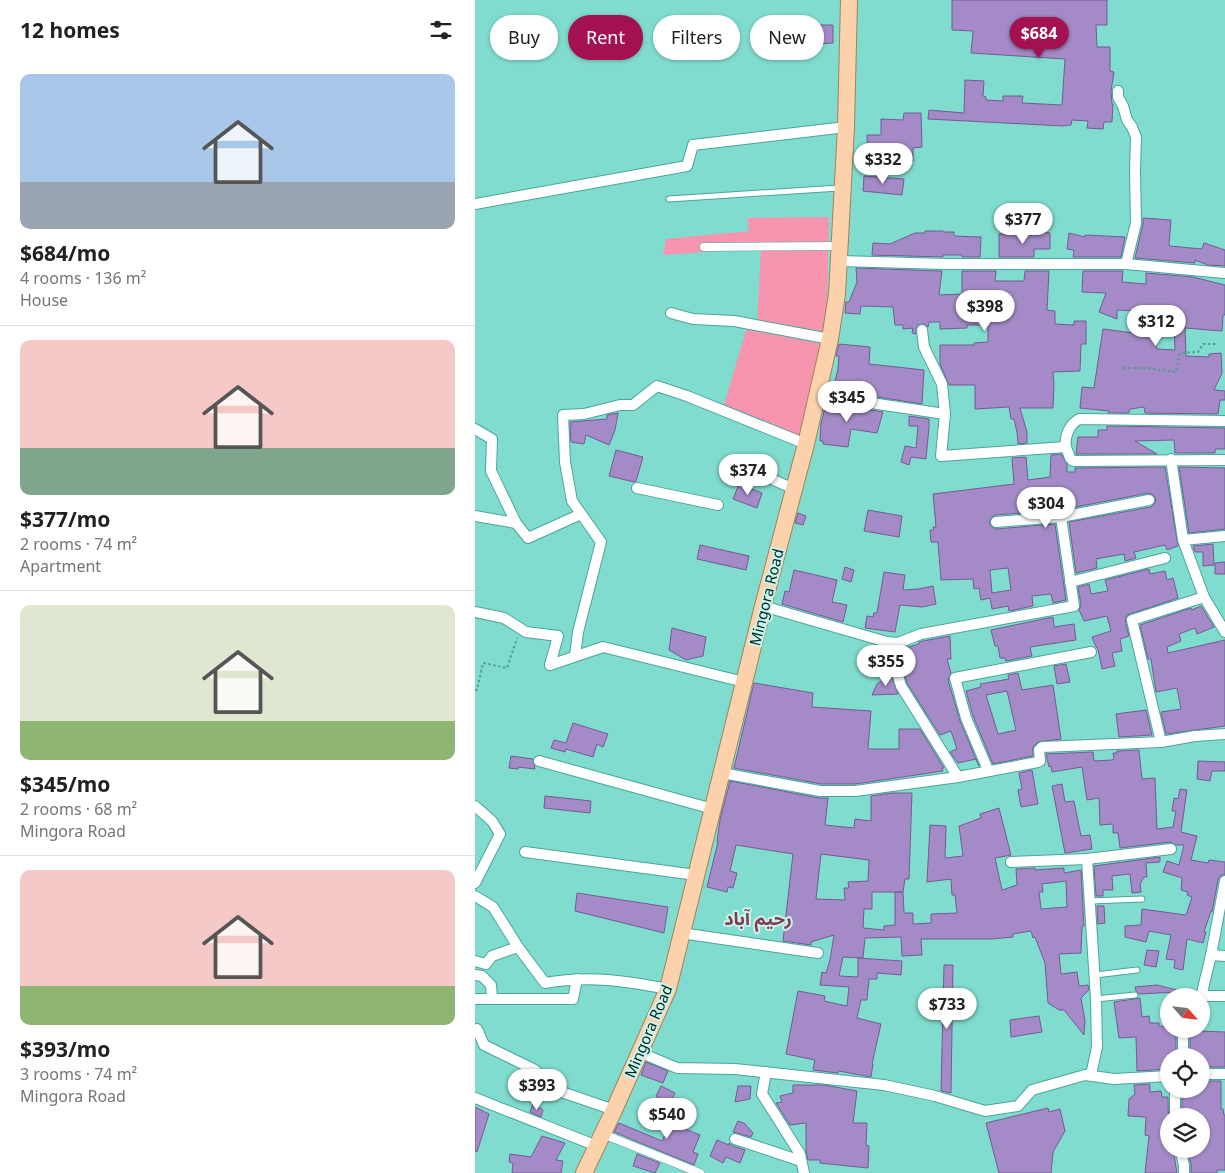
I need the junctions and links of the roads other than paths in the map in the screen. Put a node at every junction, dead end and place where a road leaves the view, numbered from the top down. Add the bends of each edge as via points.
1 (849, 0) edge
2 (1118, 91) dead end
3 (846, 127) junction
4 (842, 188) junction
5 (669, 198) dead end
6 (475, 204) edge
7 (704, 247) dead end
8 (839, 254) junction
9 (1126, 264) junction
10 (1225, 273) edge
11 (671, 313) dead end
12 (922, 330) dead end
13 (830, 339) junction
14 (817, 396) junction
15 (945, 414) junction
16 (1225, 421) edge
17 (475, 429) edge
18 (807, 444) junction
19 (1066, 447) junction
20 (1171, 459) junction
21 (1225, 460) edge
22 (751, 470) dead end
23 (637, 488) dead end
24 (795, 489) junction
25 (1149, 500) dead end
26 (719, 505) dead end
27 (581, 514) junction
28 (475, 516) edge
29 (1061, 517) junction
30 (996, 522) dead end
31 (516, 523) junction
32 (1225, 536) edge
33 (1183, 540) junction
34 (1165, 558) dead end
35 (1070, 582) junction
36 (1204, 597) junction
37 (763, 606) junction
38 (475, 612) edge
39 (1225, 632) edge
40 (898, 643) junction
41 (1091, 652) dead end
42 (575, 656) junction
43 (744, 682) junction
44 (1225, 734) edge
45 (1161, 742) junction
46 (539, 761) dead end
47 (988, 770) junction
48 (722, 773) junction
49 (958, 777) junction
50 (475, 806) edge
51 (713, 809) junction
52 (1171, 849) dead end
53 (525, 852) dead end
54 (1087, 859) junction
55 (1011, 862) dead end
56 (696, 875) junction
57 (1225, 880) edge
58 (475, 883) edge
59 (475, 896) edge
60 (1142, 899) dead end
61 (1089, 901) junction
62 (681, 933) junction
63 (518, 947) junction
64 (818, 953) dead end
65 (1211, 955) junction
66 (1225, 956) edge
67 (475, 961) edge
68 (1137, 970) dead end
69 (1095, 974) junction
70 (475, 975) edge
71 (577, 979) junction
72 (668, 988) junction
73 (1204, 988) edge
74 (1135, 995) dead end
75 (1210, 996) edge
76 (1225, 996) edge
77 (475, 998) edge
78 (492, 998) junction
79 (1096, 999) junction
80 (475, 1030) edge
81 (639, 1052) junction
82 (766, 1072) junction
83 (1210, 1074) edge
84 (1225, 1074) edge
85 (1091, 1075) junction
86 (1160, 1077) edge
87 (475, 1098) edge
88 (614, 1110) junction
89 (735, 1139) dead end
90 (600, 1140) junction
91 (1182, 1158) edge
92 (801, 1161) junction
93 (584, 1173) edge
94 (700, 1173) edge
95 (804, 1173) edge
96 (1184, 1173) edge

1 - 3 main road, Mingora Road
2 - 9 street via 1136,137 1136,223
3 - 4 main road, Mingora Road
3 - 6 street via 693,146 687,166
4 - 5 lane
4 - 8 main road, Mingora Road
7 - 8 street
8 - 9 street via 947,264
8 - 13 main road, Mingora Road
9 - 10 street
11 - 13 street
12 - 15 street via 924,347 942,384
13 - 14 main road, Mingora Road
14 - 15 street
14 - 18 main road, Mingora Road
15 - 19 street via 941,456
16 - 19 street via 1079,419 1066,435
17 - 31 street via 492,440 491,471
18 - 24 main road, Mingora Road
18 - 27 street via 657,386 633,405 563,415 565,462 572,500
19 - 20 street via 1073,460
20 - 21 street
20 - 33 street
22 - 24 street
23 - 26 street
24 - 37 main road, Mingora Road
25 - 29 street
27 - 31 street via 528,538
27 - 42 street via 601,542
28 - 31 street
29 - 30 street
29 - 35 street
32 - 33 street
33 - 36 street
34 - 35 street
35 - 40 street via 1074,606 921,634
36 - 39 street
36 - 45 street via 1132,620
37 - 40 street
37 - 43 main road, Mingora Road
38 - 42 street via 504,618 526,632 558,636 550,665
40 - 49 street via 896,669 901,686
41 - 47 street via 955,678 966,718
42 - 43 street via 603,647
43 - 48 main road, Mingora Road
44 - 45 street
45 - 47 street via 1042,747 1038,762
46 - 51 street
47 - 49 street
48 - 49 street via 820,791 855,791
48 - 51 main road, Mingora Road
50 - 58 street via 492,821 500,834
51 - 56 main road, Mingora Road
52 - 54 street
53 - 56 street
54 - 55 street
54 - 61 street
56 - 62 main road, Mingora Road
57 - 65 street
59 - 63 street via 493,907
60 - 61 lane
61 - 69 street
62 - 64 street
62 - 72 main road, Mingora Road
63 - 67 street via 492,956 486,964
63 - 71 street via 545,984
65 - 66 street
65 - 73 street
68 - 69 lane
69 - 79 street
70 - 78 street via 482,976 491,985
71 - 72 street via 617,979
71 - 78 street via 573,999
72 - 81 main road, Mingora Road
74 - 79 lane
75 - 76 street
77 - 78 street
79 - 85 street via 1097,1047
80 - 88 street via 484,1045 535,1070 553,1089
81 - 82 street via 677,1068
81 - 88 main road, Mingora Road
82 - 85 street via 885,1085 985,1111 1018,1106 1032,1090
82 - 92 street via 762,1094 800,1154
83 - 84 street
85 - 86 street via 1114,1080
87 - 90 street
88 - 90 main road, Mingora Road
89 - 92 street
90 - 93 main road, Mingora Road
90 - 94 street
91 - 96 street
92 - 95 street

